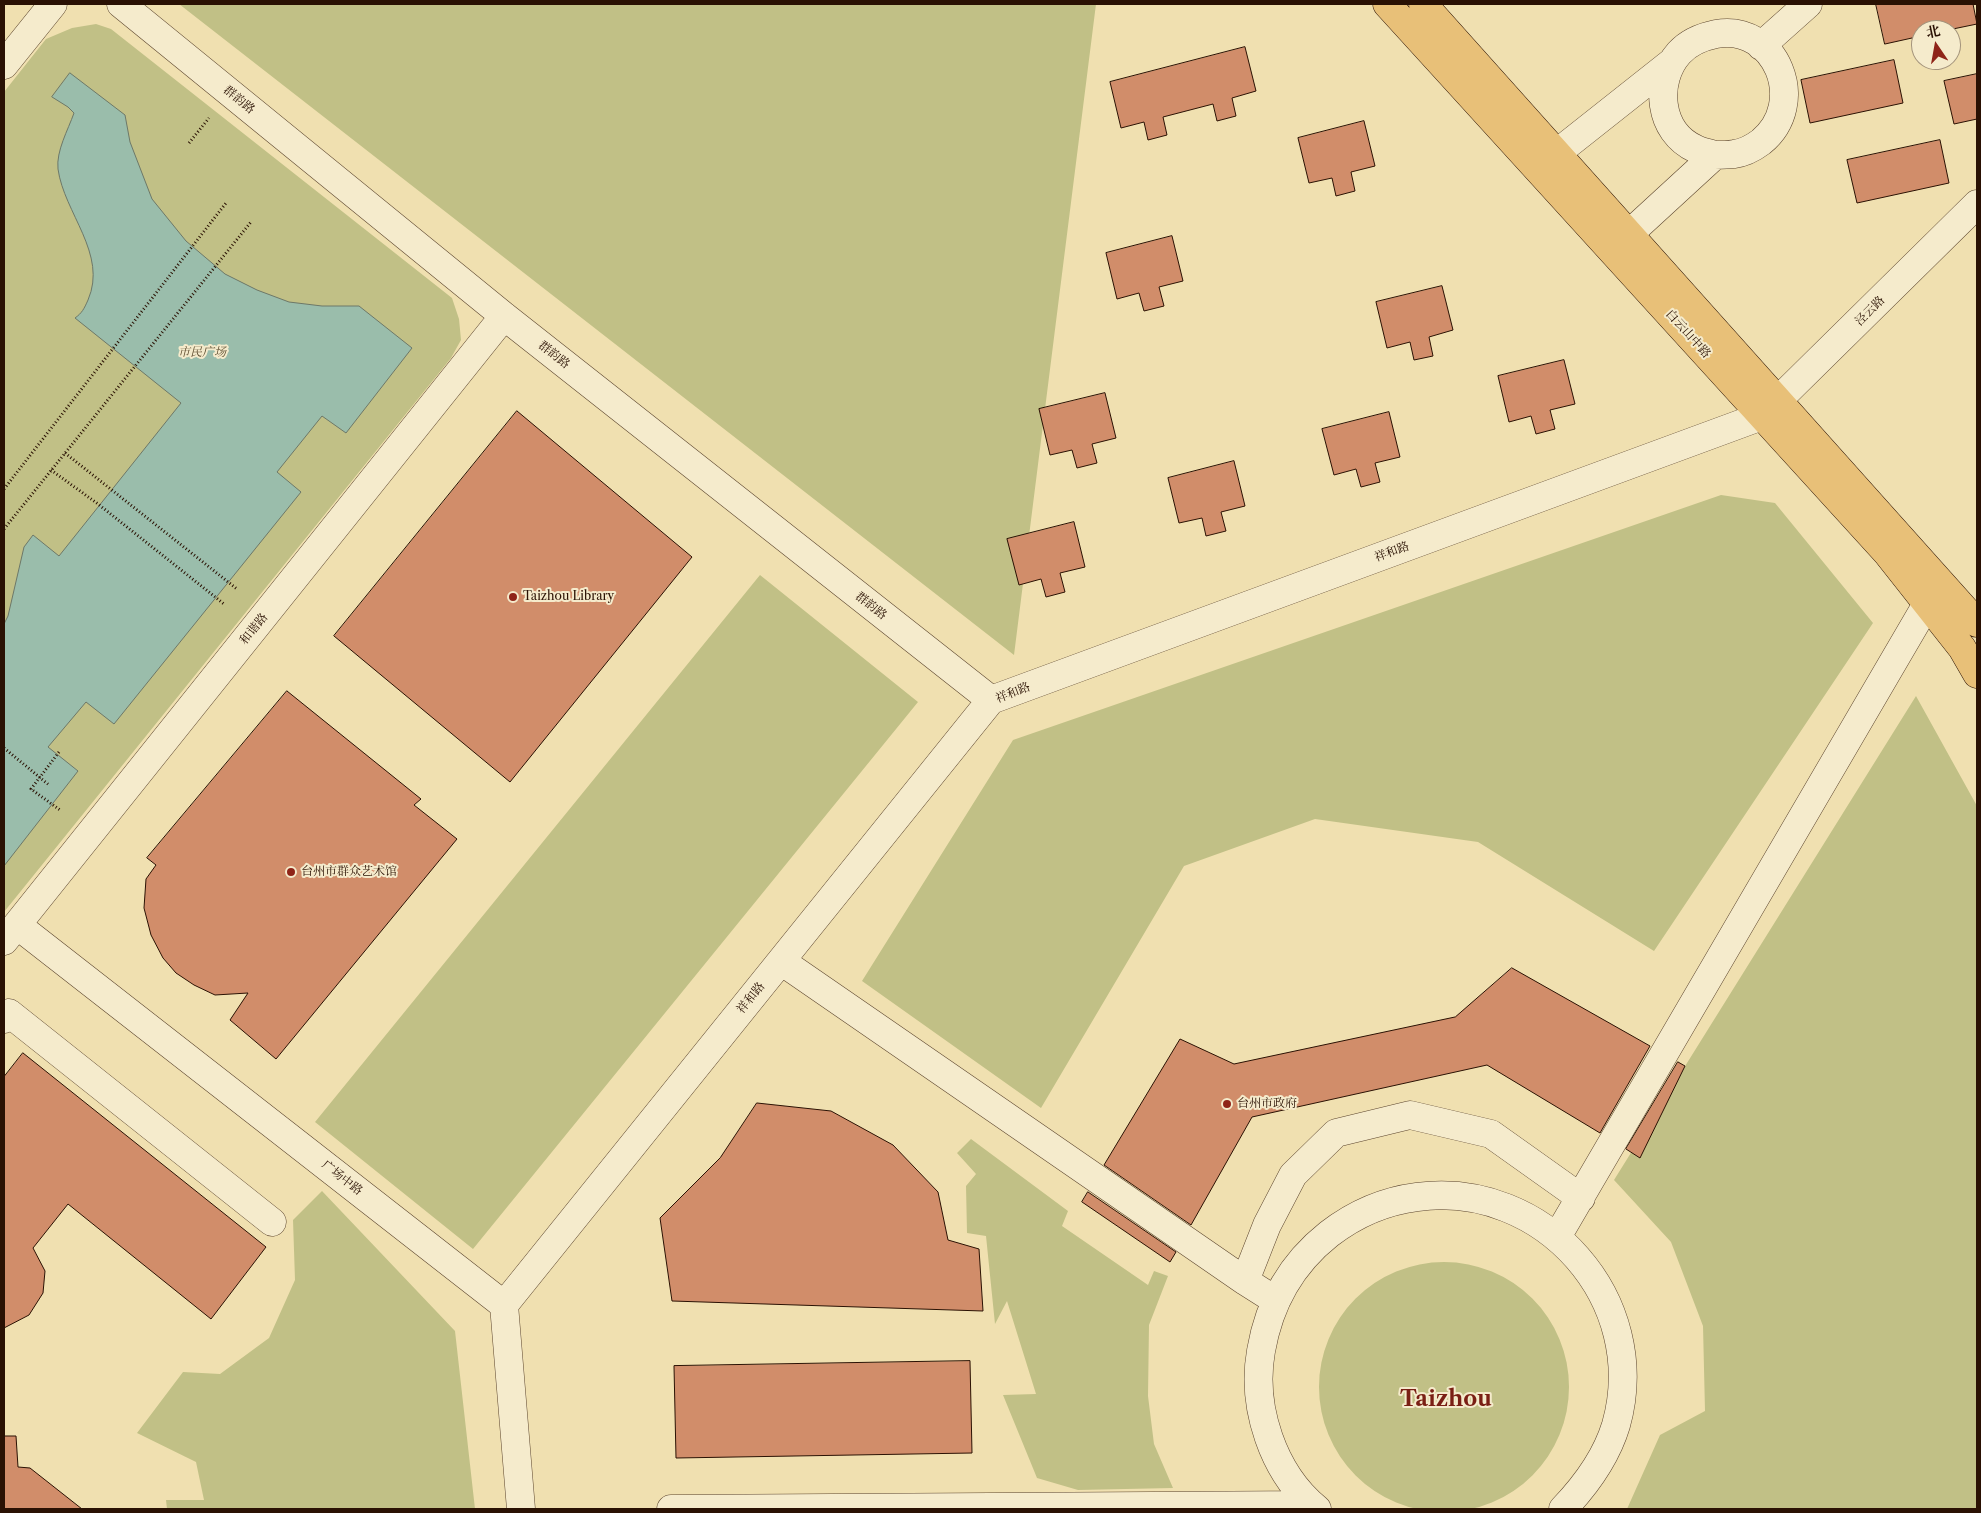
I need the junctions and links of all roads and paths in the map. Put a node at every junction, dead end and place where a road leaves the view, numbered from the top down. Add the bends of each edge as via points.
1 (53, 4) edge
2 (121, 4) edge
3 (1387, 4) edge
4 (1424, 4) edge
5 (1808, 4) edge
6 (1761, 46) junction
7 (1672, 62) junction
8 (4, 65) edge
9 (210, 118) dead end
10 (189, 144) dead end
11 (1556, 153) junction
12 (1715, 155) junction
13 (226, 203) dead end
14 (1977, 204) edge
15 (251, 222) dead end
16 (1629, 234) junction
17 (504, 316) junction
18 (1771, 409) junction
19 (65, 453) junction
20 (50, 470) junction
21 (4, 488) edge
22 (4, 529) edge
23 (237, 589) dead end
24 (224, 604) dead end
25 (1927, 604) junction
26 (1977, 624) edge
27 (1977, 674) edge
28 (991, 700) junction
29 (4, 748) edge
30 (59, 752) dead end
31 (39, 777) junction
32 (49, 785) dead end
33 (60, 810) dead end
34 (11, 933) edge
35 (781, 961) junction
36 (4, 1019) edge
37 (1581, 1198) junction
38 (272, 1222) dead end
39 (1557, 1237) junction
40 (1245, 1282) junction
41 (1275, 1300) junction
42 (504, 1305) junction
43 (1314, 1507) edge
44 (521, 1509) edge
45 (671, 1509) edge
46 (1563, 1509) edge

1 - 8 street
2 - 17 street, 群韵路
3 - 18 main road, 白云山中路
4 - 11 main road, 白云山中路
5 - 6 street
6 - 7 street via 1743,36 1723,33 1703,36 1685,46
6 - 12 street via 1775,60 1783,78 1785,98 1780,118 1770,135 1754,147 1735,154
7 - 11 street
7 - 12 street via 1664,80 1662,100 1668,120 1679,136 1695,149
9 - 10 path
11 - 16 main road, 白云山中路
12 - 16 street
13 - 21 path
14 - 18 street, 泾云路
15 - 19 path
16 - 18 main road, 白云山中路
17 - 28 street, 群韵路
17 - 34 street, 和谐路
18 - 25 main road, 白云山中路
18 - 26 main road, 白云山中路
18 - 28 street, 祥和路
19 - 20 path
19 - 23 path
20 - 22 path
20 - 24 path
25 - 27 main road, 白云山中路 via 1962,648
25 - 37 street
28 - 35 street, 祥和路
29 - 31 path
30 - 31 path
31 - 32 path
31 - 33 path via 31,788
34 - 42 street, 广场中路
35 - 40 street
35 - 42 street, 祥和路
36 - 38 street via 9,1013
37 - 39 street
37 - 40 street via 1492,1134 1410,1115 1336,1133 1293,1175 1267,1225
39 - 41 street via 1530,1218 1500,1205 1467,1197 1434,1195 1401,1199 1369,1209 1320,1241 1292,1271
39 - 46 street via 1582,1262 1601,1291 1614,1322 1622,1356 1622,1391 1616,1425 1603,1458 1584,1487
40 - 41 street
41 - 43 street via 1264,1330 1259,1361 1264,1423 1275,1453 1291,1480
42 - 44 street
43 - 45 street

